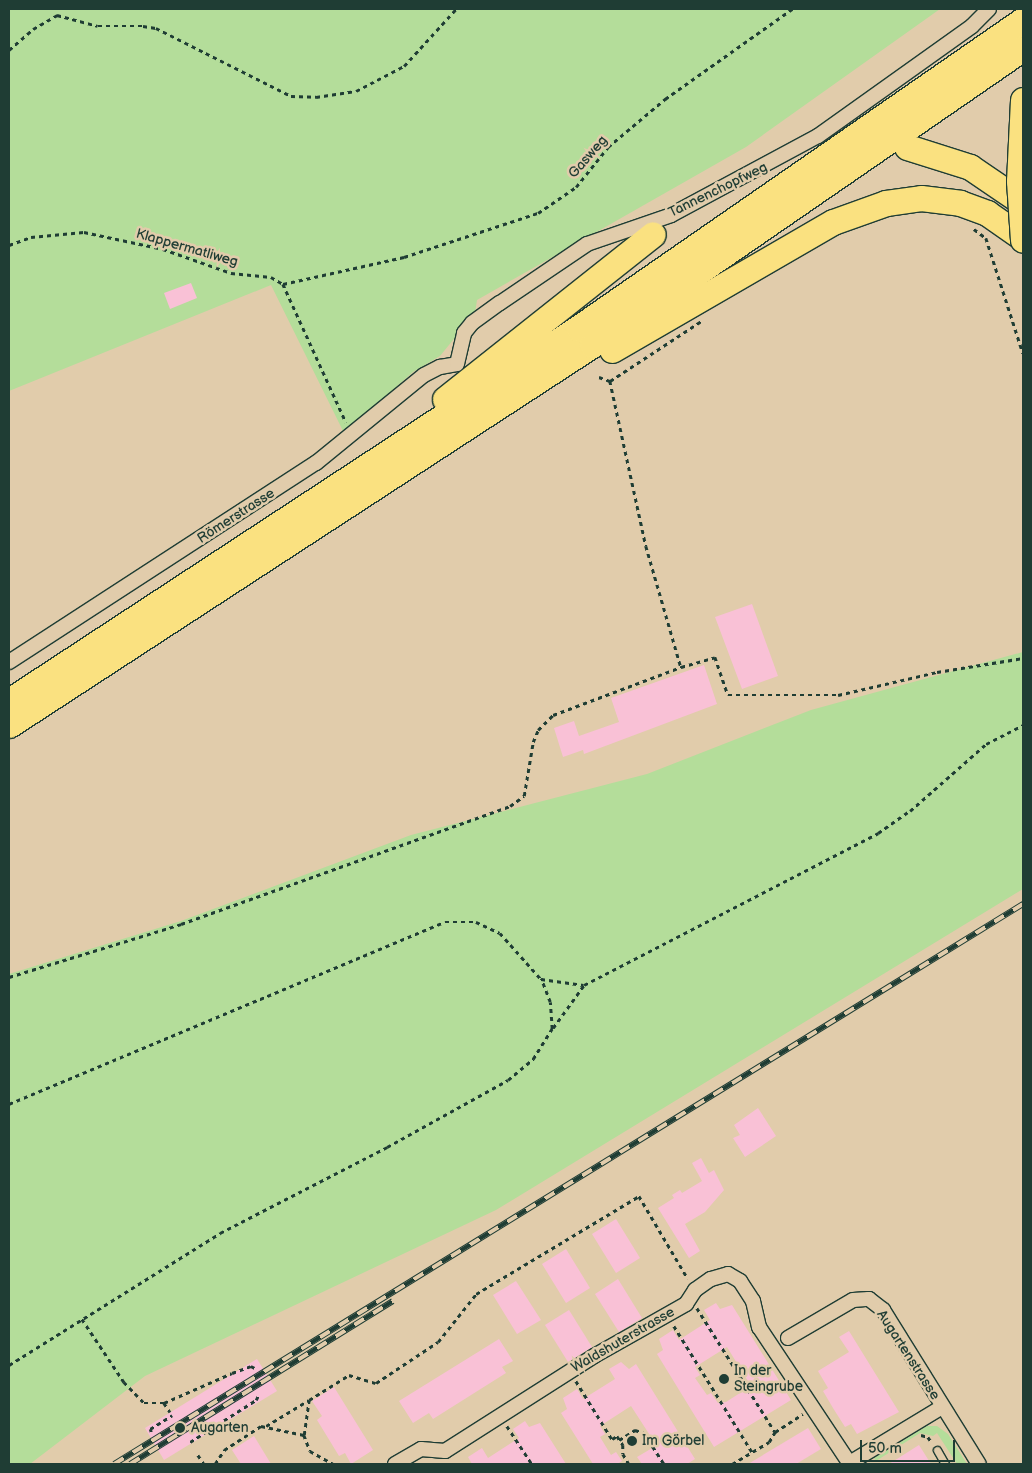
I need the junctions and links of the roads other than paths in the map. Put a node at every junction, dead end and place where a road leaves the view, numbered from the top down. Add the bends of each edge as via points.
1 (989, 9) edge
2 (1023, 20) edge
3 (1023, 48) edge
4 (1023, 100) edge
5 (907, 147) dead end
6 (1023, 203) edge
7 (652, 234) dead end
8 (1023, 239) edge
9 (457, 364) joint
10 (436, 449) junction
11 (329, 494) junction
12 (9, 662) edge
13 (9, 701) edge
14 (9, 726) edge
15 (788, 1338) dead end
16 (942, 1406) junction
17 (937, 1450) road end
18 (395, 1464) edge
19 (849, 1464) edge
20 (945, 1464) edge
21 (979, 1464) edge

1 - 9 street, Tannenchopfweg via 972,26 818,136 670,215 588,244 472,323 464,333
2 - 11 highway via 739,219
3 - 10 highway via 759,233
4 - 8 highway, bridge via 1019,181
5 - 6 highway via 970,167
7 - 11 highway
8 - 10 highway via 987,213 953,201 920,198 870,207 806,237
9 - 12 street, Römerstrasse via 440,367 424,375 352,435 263,498
10 - 14 highway
11 - 13 highway
15 - 16 street, Augartenstrasse via 853,1300 869,1299 883,1310
16 - 19 street
16 - 21 street, Augartenstrasse
17 - 20 lane
18 - 19 street, Waldshuterstrasse via 421,1449 445,1451 570,1371 686,1304 692,1293 711,1279 728,1274 740,1281 753,1301 759,1327

